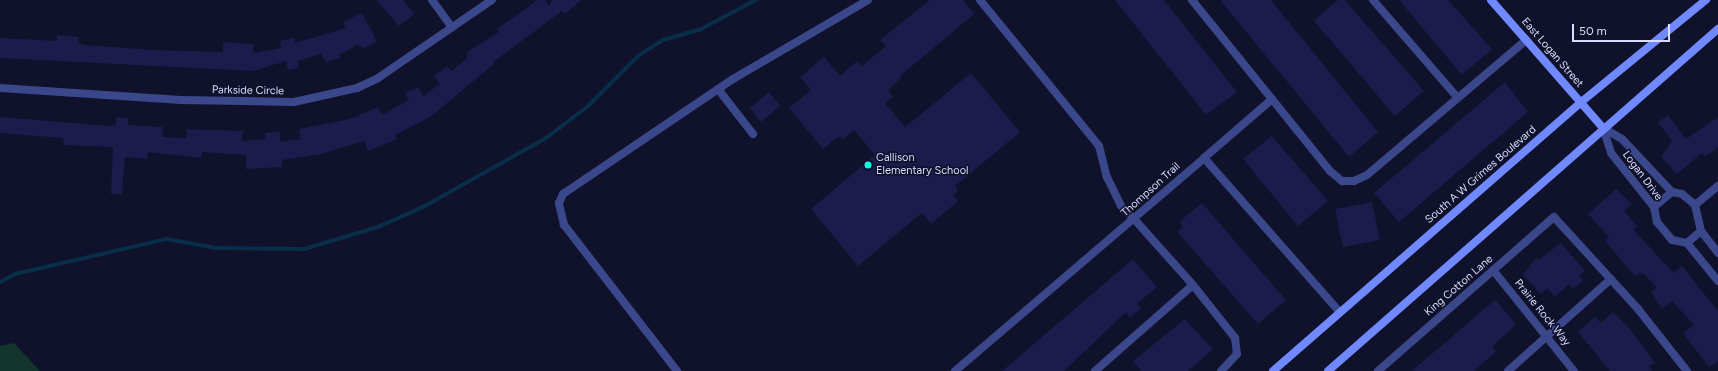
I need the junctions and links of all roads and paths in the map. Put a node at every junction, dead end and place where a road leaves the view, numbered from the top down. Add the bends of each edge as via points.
1 (432, 0) edge
2 (492, 0) edge
3 (868, 0) edge
4 (980, 0) edge
5 (1192, 0) edge
6 (1373, 0) edge
7 (1491, 0) edge
8 (1706, 0) edge
9 (452, 28) junction
10 (1718, 29) edge
11 (1526, 40) junction
12 (0, 88) edge
13 (718, 89) junction
14 (1457, 97) junction
15 (1272, 99) junction
16 (1580, 103) junction
17 (1604, 128) junction
18 (753, 134) dead end
19 (1204, 158) junction
20 (1718, 186) edge
21 (1672, 192) junction
22 (1695, 205) junction
23 (1654, 207) junction
24 (1135, 220) junction
25 (1701, 231) junction
26 (1687, 243) junction
27 (1718, 253) edge
28 (1493, 270) junction
29 (1611, 279) junction
30 (1718, 281) edge
31 (1193, 285) junction
32 (1340, 312) junction
33 (1548, 336) junction
34 (677, 371) edge
35 (954, 371) edge
36 (1095, 371) edge
37 (1221, 371) edge
38 (1273, 371) edge
39 (1328, 371) edge
40 (1378, 371) edge
41 (1508, 371) edge
42 (1574, 371) edge
43 (1687, 371) edge

1 - 9 street
2 - 9 street, Parkside Circle
3 - 13 street
4 - 24 street via 1099,146 1107,177 1121,206
5 - 15 street
6 - 14 street
7 - 11 main road, East Logan Street
8 - 16 main road, South A W Grimes Boulevard
9 - 12 street, Parkside Circle via 357,88 294,102 181,100
10 - 17 main road
11 - 14 street
11 - 16 main road, East Logan Street
13 - 18 street
13 - 34 street via 572,185 559,203 564,225
14 - 15 street via 1366,175 1354,181 1342,181 1330,171
15 - 19 street, Thompson Trail
16 - 17 main road, Logan Drive
16 - 32 main road, South A W Grimes Boulevard
17 - 21 street, Logan Drive via 1622,139
17 - 23 street, Logan Drive via 1611,153
17 - 39 main road
19 - 24 street, Thompson Trail
19 - 32 street
20 - 22 street
21 - 22 street, Logan Drive via 1682,194
21 - 23 street
22 - 25 street
23 - 26 street, Logan Drive via 1657,222 1672,240
24 - 31 street
24 - 35 street, Thompson Trail
25 - 26 street
25 - 27 street
26 - 30 street
28 - 29 street, King Cotton Lane via 1554,217
28 - 33 street, Prairie Rock Way
28 - 40 street, King Cotton Lane
29 - 33 street
29 - 43 street
31 - 36 street
31 - 37 street via 1230,330 1238,347 1237,354
32 - 38 main road, South A W Grimes Boulevard
33 - 41 street
33 - 42 street, Prairie Rock Way

